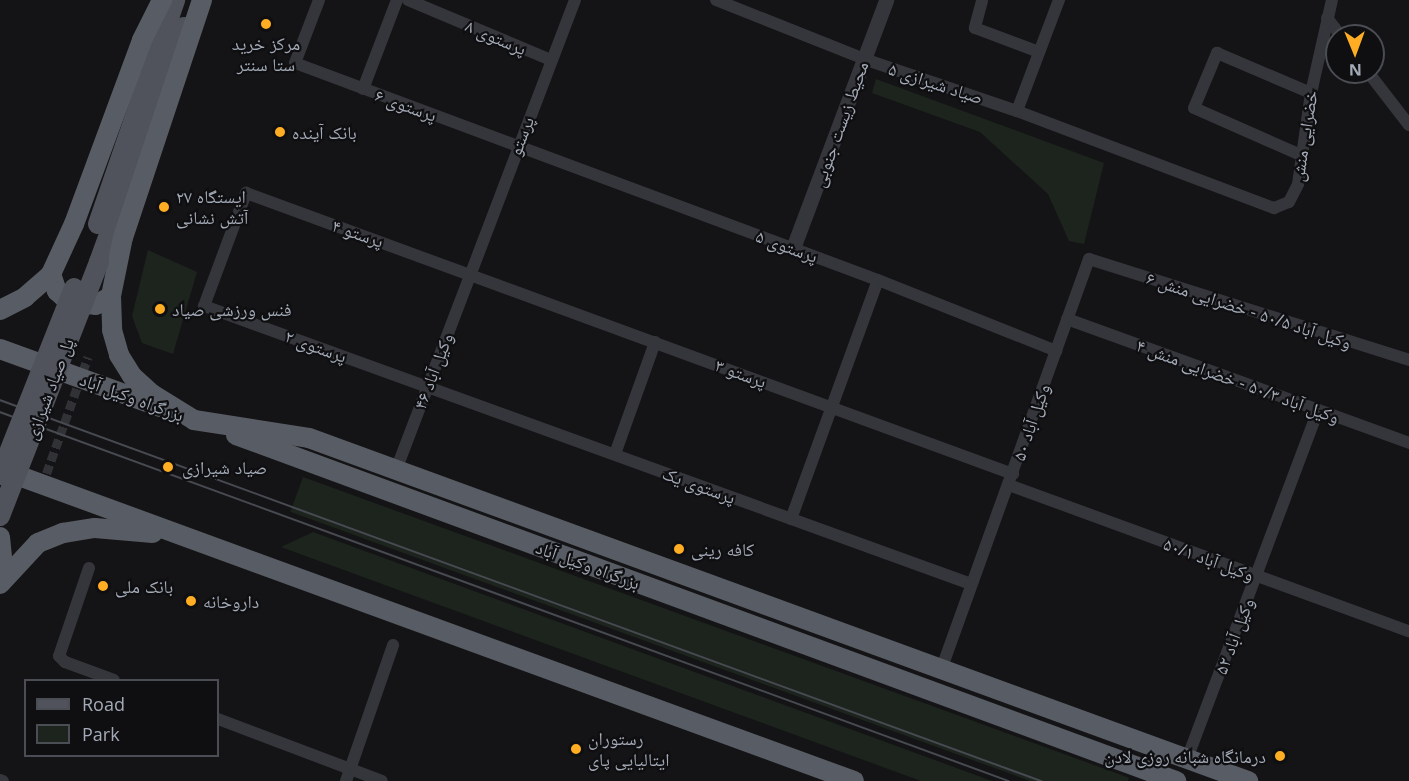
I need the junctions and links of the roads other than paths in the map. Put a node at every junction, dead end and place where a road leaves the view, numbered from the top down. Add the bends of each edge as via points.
1 (162, 0) edge
2 (175, 0) edge
3 (196, 0) edge
4 (202, 0) edge
5 (319, 0) edge
6 (397, 0) edge
7 (408, 0) edge
8 (575, 0) edge
9 (716, 0) edge
10 (886, 0) edge
11 (1059, 0) edge
12 (1332, 0) edge
13 (982, 1) edge
14 (1327, 18) junction
15 (1332, 24) edge
16 (1039, 52) junction
17 (864, 59) junction
18 (550, 60) junction
19 (1377, 84) edge
20 (363, 89) junction
21 (1311, 93) junction
22 (1017, 111) junction
23 (1409, 125) edge
24 (517, 146) junction
25 (1123, 150) joint
26 (1303, 156) junction
27 (793, 249) junction
28 (1089, 259) joint
29 (92, 260) junction
30 (470, 272) junction
31 (51, 274) junction
32 (878, 280) junction
33 (111, 296) junction
34 (204, 306) joint
35 (0, 310) edge
36 (1067, 319) junction
37 (655, 342) junction
38 (0, 350) edge
39 (1056, 351) junction
40 (1409, 360) edge
41 (427, 386) junction
42 (832, 406) junction
43 (1318, 411) junction
44 (194, 420) junction
45 (1409, 443) edge
46 (615, 454) junction
47 (0, 469) edge
48 (396, 470) junction
49 (0, 475) edge
50 (1011, 480) junction
51 (0, 516) edge
52 (791, 519) junction
53 (180, 536) junction
54 (0, 537) edge
55 (88, 568) dead end
56 (1256, 577) junction
57 (2, 581) edge
58 (971, 584) junction
59 (1409, 631) edge
60 (393, 645) dead end
61 (941, 670) junction
62 (109, 679) edge
63 (979, 684) junction
64 (219, 719) edge
65 (1011, 720) junction
66 (1186, 759) junction
67 (348, 775) edge
68 (382, 781) edge
69 (854, 781) edge
70 (1176, 781) edge
71 (1248, 781) edge

1 - 31 highway via 141,40 74,224
2 - 29 main road
3 - 29 main road
4 - 33 highway via 123,237
5 - 20 street, پرستوی ۶ via 295,63
6 - 20 street
7 - 18 street, پرستوی ۸
8 - 18 street, پرستو
9 - 17 street, صیاد شیرازی ۵
10 - 17 street, محیط زیست جنوبی
11 - 16 street
12 - 14 street, خضرایی منش
13 - 16 street via 975,28
14 - 15 street
14 - 21 street, خضرایی منش
16 - 22 street
17 - 22 street, صیاد شیرازی ۵
17 - 27 street, محیط زیست جنوبی
18 - 24 street, پرستو
19 - 23 street
20 - 24 street, پرستوی ۶
21 - 26 street, خضرایی منش
21 - 26 street via 1217,53 1194,108
22 - 25 street, صیاد شیرازی ۵
24 - 27 street, پرستوی ۵
24 - 30 street, پرستو
25 - 26 street, خضرایی منش via 1274,208 1289,202 1298,184
27 - 32 street, پرستوی ۵
28 - 36 street, ۵۰ وکیل آباد
28 - 40 street, وکیل آباد ۵۰/۵ - خضرایی منش ۶
29 - 49 main road, پل صیاد شیرازی, bridge
29 - 51 main road, پل صیاد شیرازی, bridge
30 - 34 street, پرستو ۴ via 246,193
30 - 37 street, پرستو ۳
30 - 41 street, ۴۶ وکیل آباد
31 - 33 highway via 57,291 70,303 87,307
31 - 35 highway via 25,297
32 - 39 street, پرستوی ۵
32 - 42 street
33 - 44 highway via 112,330 118,355 132,376
34 - 41 street, پرستوی ۲
36 - 39 street, ۵۰ وکیل آباد
36 - 43 street, وکیل آباد ۵۰/۳ - خضرایی منش ۴
37 - 42 street, پرستو ۳
37 - 46 street
38 - 44 highway, بزرگراه وکیل آباد
39 - 50 street, ۵۰ وکیل آباد
41 - 46 street, پرستوی یک
41 - 48 street, ۴۶ وکیل آباد
42 - 50 street, پرستو ۳
42 - 52 street
43 - 45 street, وکیل آباد ۵۰/۳ - خضرایی منش ۴
43 - 56 street, ۵۲ وکیل آباد
44 - 48 highway via 309,438
44 - 65 highway, بزرگراه وکیل آباد
46 - 52 street, پرستوی یک
47 - 53 highway
48 - 61 highway
50 - 56 street, وکیل آباد ۵۰/۱
50 - 58 street, ۵۰ وکیل آباد
52 - 58 street, پرستوی یک
53 - 57 highway via 95,528 63,533 38,543
53 - 69 highway
54 - 57 highway
55 - 62 street via 59,656
56 - 59 street, وکیل آباد ۵۰/۱
56 - 66 street, ۵۲ وکیل آباد
58 - 61 street, ۵۰ وکیل آباد
60 - 67 street
61 - 63 highway
63 - 65 highway
63 - 66 highway
64 - 67 street
65 - 70 highway, بزرگراه وکیل آباد
66 - 71 highway
67 - 68 street

